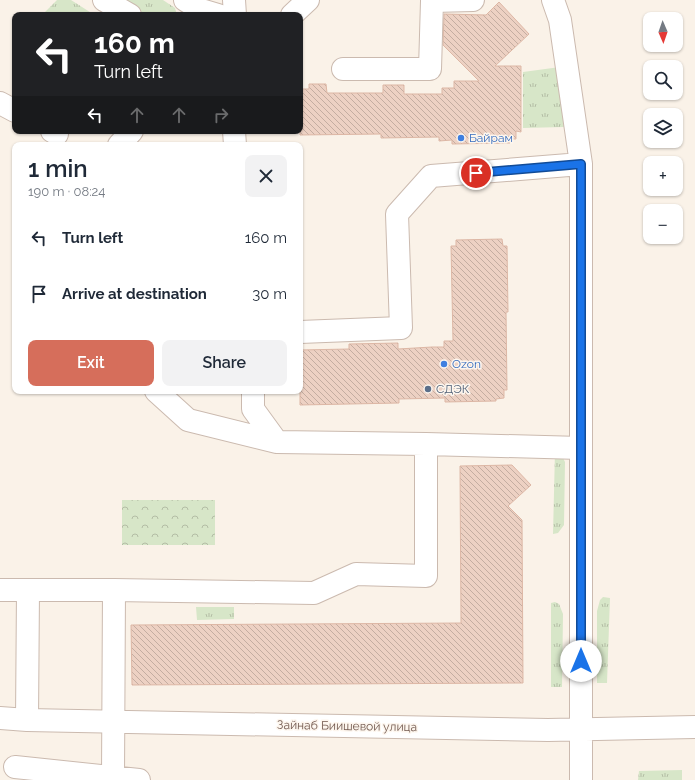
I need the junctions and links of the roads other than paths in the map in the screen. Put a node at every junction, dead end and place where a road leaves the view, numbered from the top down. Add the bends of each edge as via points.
1 (104, 0) edge
2 (234, 0) edge
3 (308, 0) edge
4 (473, 0) edge
5 (553, 0) edge
6 (125, 12) edge
7 (235, 12) edge
8 (295, 12) edge
9 (343, 69) dead end
10 (0, 103) edge
11 (12, 109) edge
12 (129, 134) edge
13 (122, 142) edge
14 (581, 164) junction
15 (303, 332) edge
16 (165, 394) edge
17 (253, 394) edge
18 (277, 442) junction
19 (426, 444) junction
20 (581, 448) junction
21 (0, 590) edge
22 (28, 590) junction
23 (114, 590) junction
24 (0, 718) edge
25 (27, 720) junction
26 (114, 721) junction
27 (695, 727) edge
28 (580, 729) junction
29 (15, 767) dead end
30 (113, 777) junction
31 (139, 780) edge
32 (580, 780) edge

1 - 6 street
2 - 7 street
3 - 8 street
4 - 9 street via 432,1 430,69
5 - 14 street via 560,20
10 - 11 street
12 - 13 street
14 - 15 street via 431,176 397,214 401,328
14 - 20 street
16 - 18 street via 188,420
17 - 18 street via 253,409
18 - 19 street
19 - 20 street
19 - 23 street via 426,576 356,574 314,593
20 - 28 street
21 - 22 street
22 - 23 street
22 - 25 street
23 - 26 street
24 - 25 street, Зайнаб Биишевой улица
25 - 26 street, Зайнаб Биишевой улица
26 - 28 street, Зайнаб Биишевой улица
26 - 30 street
27 - 28 street, Зайнаб Биишевой улица
28 - 32 street
29 - 30 street
30 - 31 street

